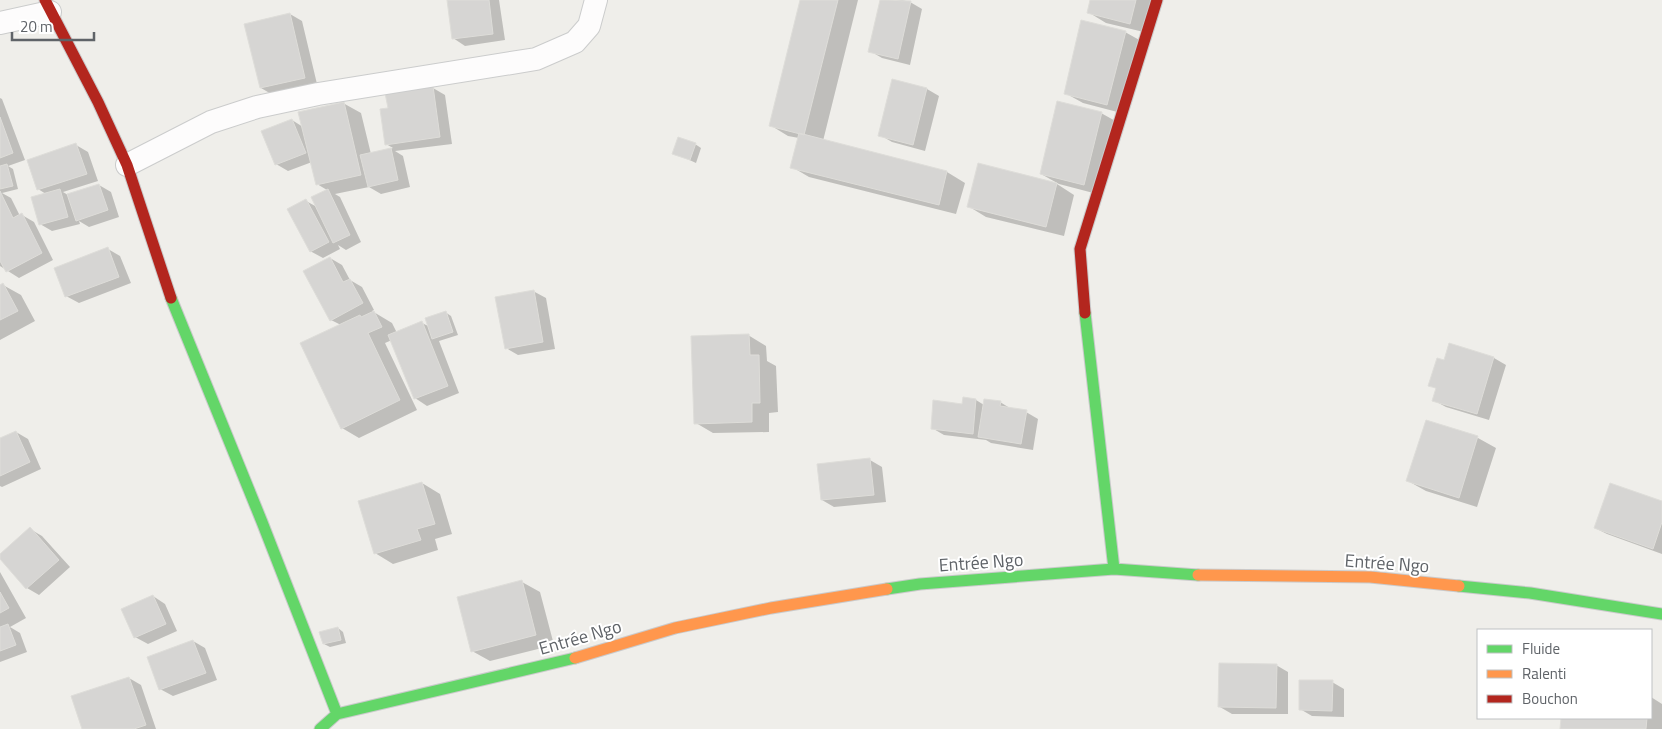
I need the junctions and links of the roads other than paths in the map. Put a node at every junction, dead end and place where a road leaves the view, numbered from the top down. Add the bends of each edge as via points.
1 (596, 0) edge
2 (1157, 0) edge
3 (48, 6) edge
4 (0, 23) edge
5 (127, 165) junction
6 (1114, 569) junction
7 (1662, 614) edge
8 (337, 714) junction
9 (320, 729) edge

1 - 5 street via 589,26 575,42 536,59 257,107 211,122
2 - 6 street via 1080,249
3 - 4 street
3 - 5 street
5 - 8 street via 174,307
6 - 7 street, Entrée Ngo via 1220,576 1370,577 1530,593
6 - 8 street, Entrée Ngo via 920,584 771,608 676,628 559,663
8 - 9 street, Entrée Ngo

